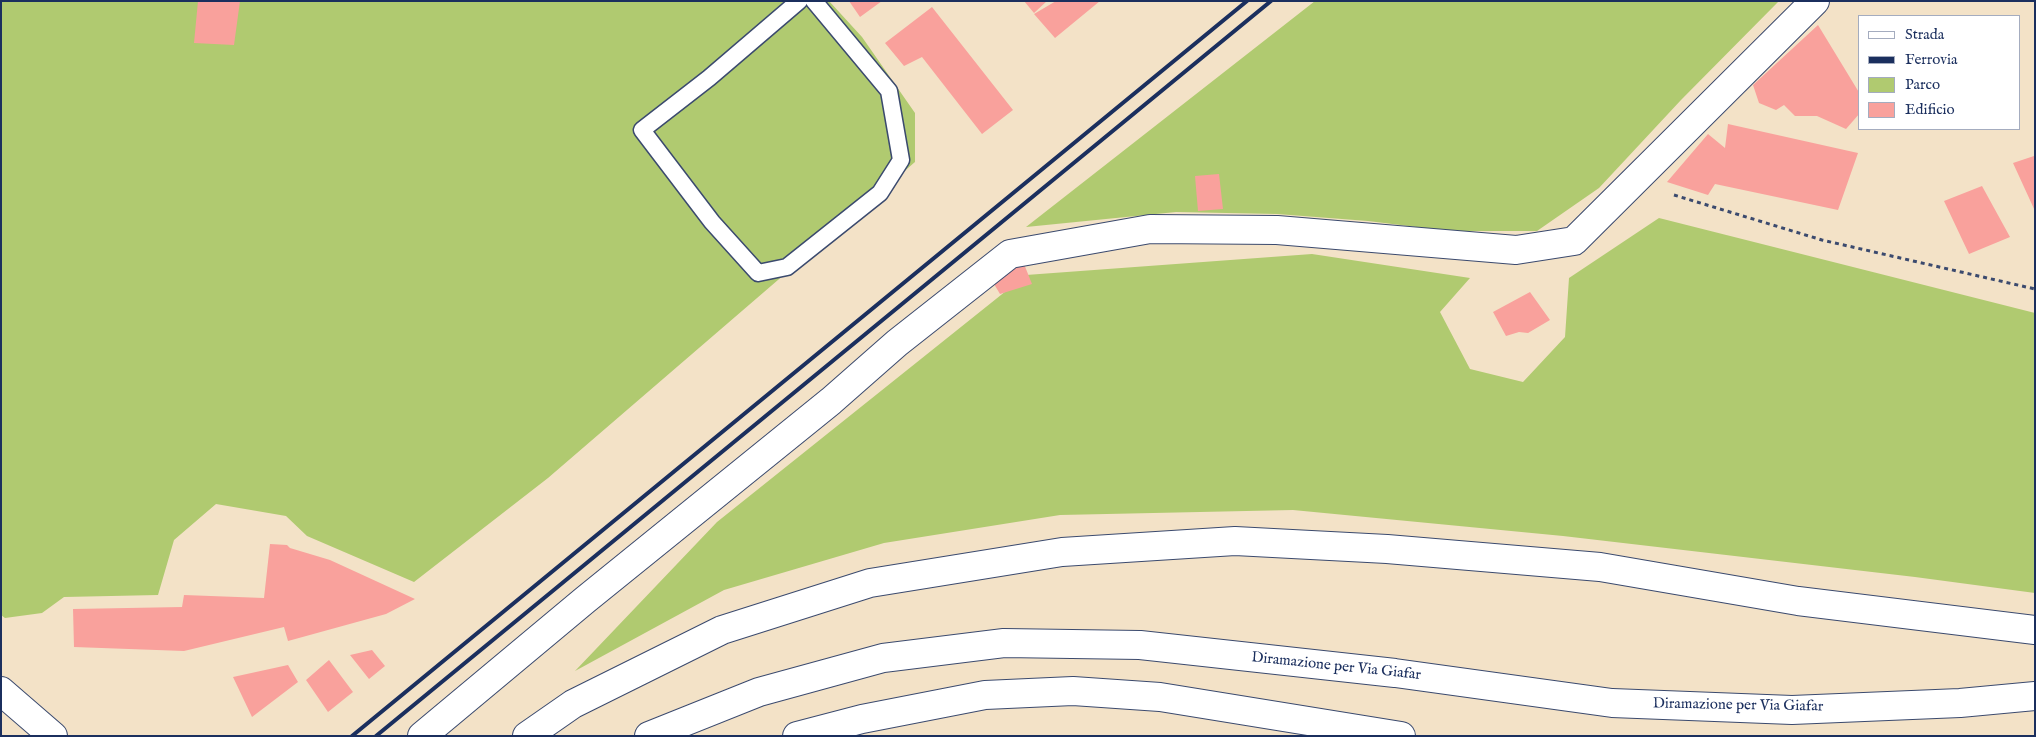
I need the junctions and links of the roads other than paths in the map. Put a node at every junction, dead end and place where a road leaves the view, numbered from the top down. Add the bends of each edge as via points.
1 (799, 1) edge
2 (814, 1) edge
3 (1815, 1) edge
4 (2035, 630) edge
5 (1, 691) edge
6 (2035, 696) edge
7 (53, 736) edge
8 (422, 736) edge
9 (526, 736) edge
10 (649, 736) edge
11 (797, 736) edge
12 (1401, 736) edge

1 - 2 lane via 642,130 712,222 758,273 787,267 880,193 901,160 889,91
3 - 8 main road via 1574,241 1516,250 1276,230 1150,229 1010,254 897,343 831,401
4 - 9 main road via 1798,601 1600,567 1406,551 1235,541 1062,552 870,583 722,630 573,704
5 - 7 main road
6 - 10 main road, Diramazione per Via Giafar via 1960,703 1792,710 1612,703 1395,673 1140,645 1004,642 883,658 759,692
11 - 12 main road via 862,719 985,695 1073,691 1160,697

